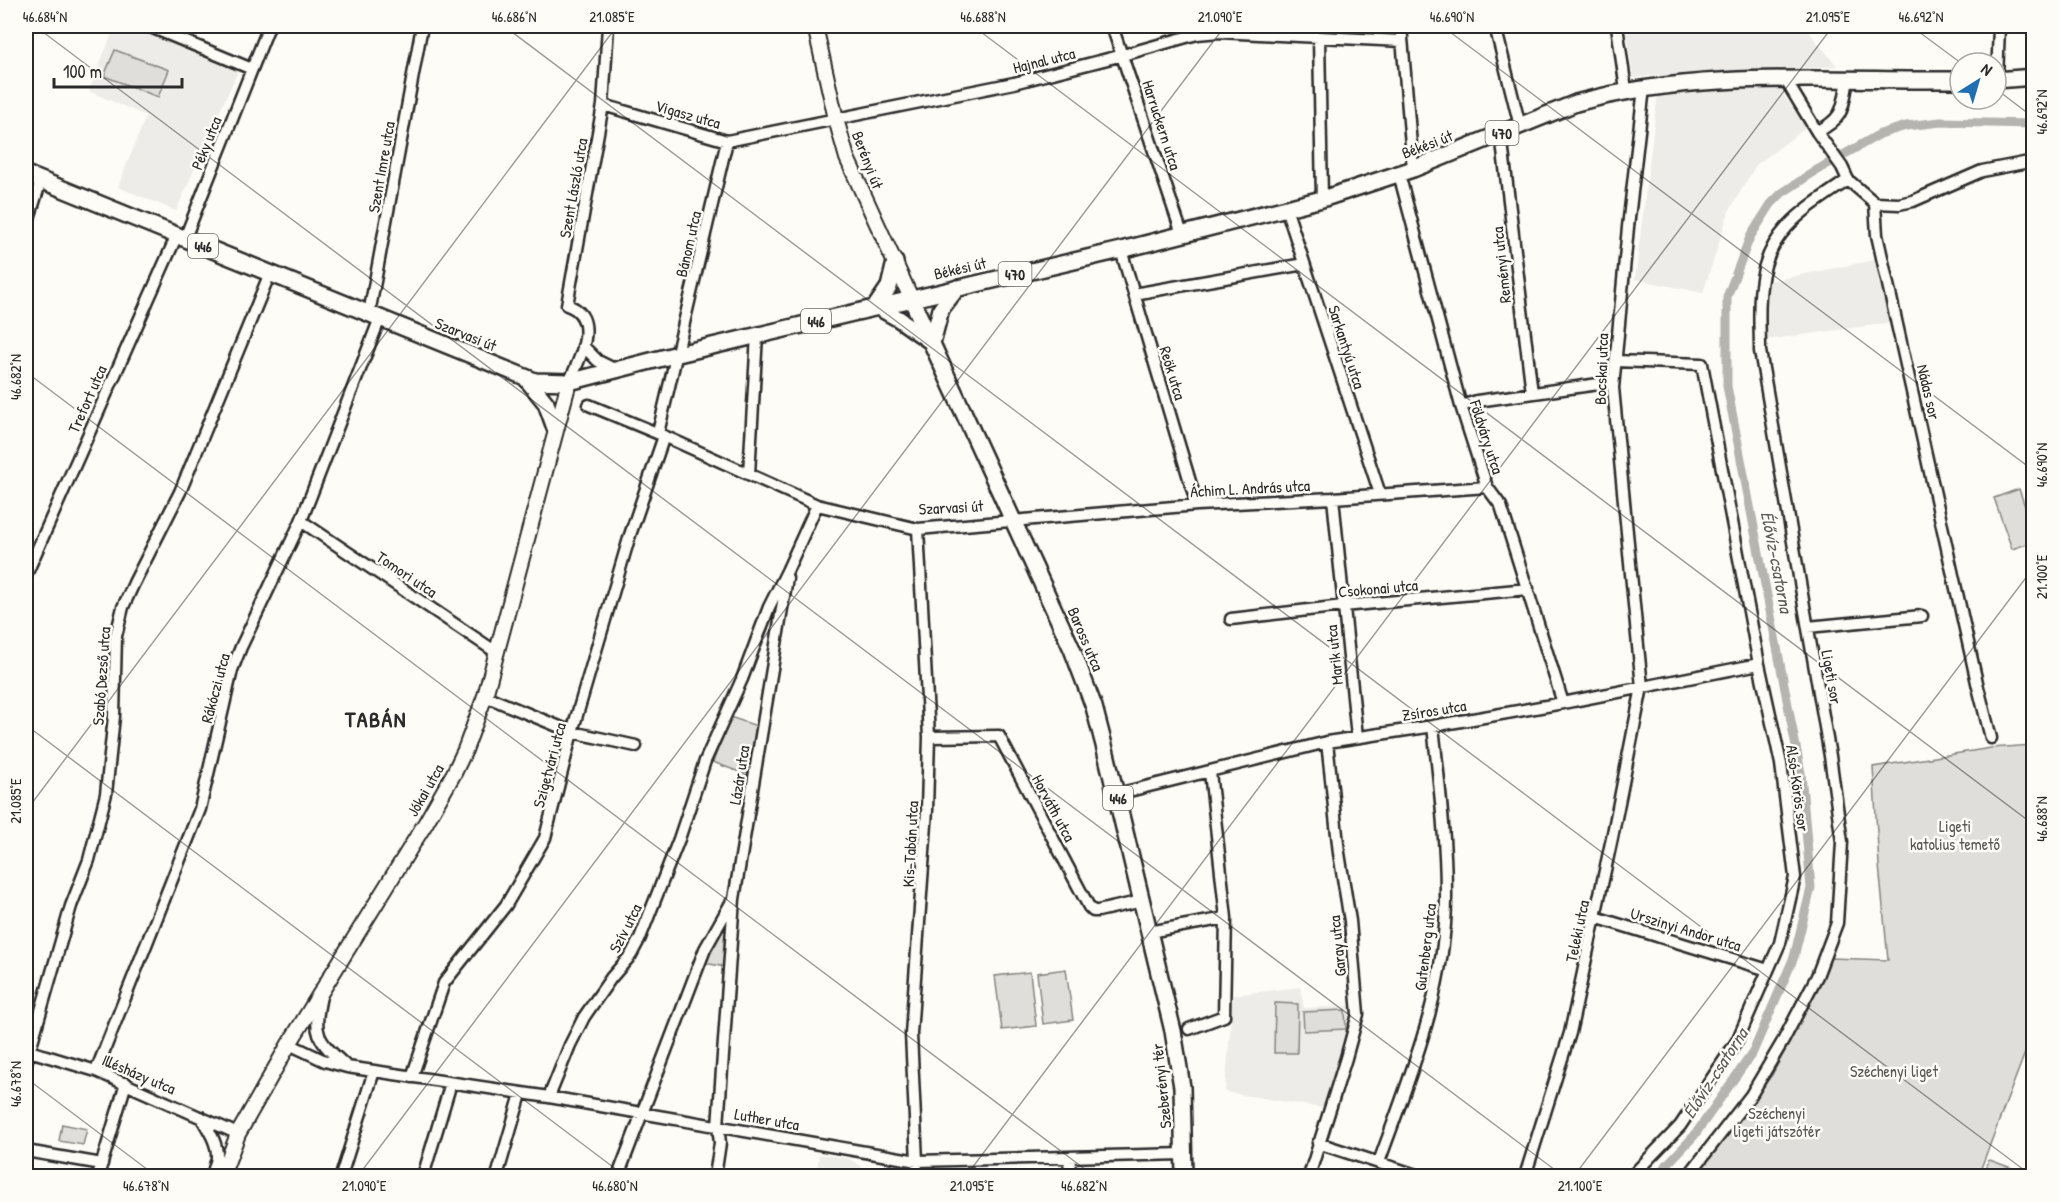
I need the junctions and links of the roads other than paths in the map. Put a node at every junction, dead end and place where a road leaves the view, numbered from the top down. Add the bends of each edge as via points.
1 (148, 26) edge
2 (269, 26) edge
3 (422, 26) edge
4 (608, 26) edge
5 (815, 26) edge
6 (1112, 26) edge
7 (1401, 26) edge
8 (1495, 26) edge
9 (1617, 26) edge
10 (1999, 26) edge
11 (1319, 38) junction
12 (1402, 41) junction
13 (1998, 51) edge
14 (1123, 55) junction
15 (252, 69) junction
16 (2034, 77) edge
17 (1785, 79) junction
18 (2008, 79) edge
19 (1848, 80) junction
20 (1948, 80) edge
21 (1644, 88) junction
22 (1626, 90) junction
23 (603, 105) junction
24 (836, 119) junction
25 (1520, 126) junction
26 (1817, 132) junction
27 (1501, 134) junction
28 (727, 141) junction
29 (2034, 161) edge
30 (1406, 172) junction
31 (26, 174) edge
32 (41, 180) junction
33 (1844, 183) junction
34 (1322, 199) junction
35 (1875, 203) junction
36 (1286, 208) junction
37 (26, 228) edge
38 (1182, 234) junction
39 (181, 237) junction
40 (1121, 250) junction
41 (894, 262) junction
42 (1304, 264) junction
43 (270, 273) junction
44 (957, 288) junction
45 (1134, 294) junction
46 (911, 298) junction
47 (876, 306) junction
48 (375, 316) junction
49 (757, 335) junction
50 (932, 343) junction
51 (584, 346) junction
52 (678, 354) junction
53 (1615, 361) junction
54 (616, 370) junction
55 (525, 377) junction
56 (569, 382) junction
57 (1614, 382) junction
58 (1532, 393) junction
59 (590, 405) dead end
60 (1461, 406) junction
61 (555, 428) junction
62 (661, 435) junction
63 (749, 474) junction
64 (1488, 487) junction
65 (1380, 494) junction
66 (1333, 498) junction
67 (817, 505) junction
68 (1197, 505) junction
69 (301, 521) junction
70 (1015, 522) junction
71 (918, 529) junction
72 (788, 571) junction
73 (26, 575) edge
74 (1528, 589) junction
75 (1343, 606) junction
76 (1922, 616) dead end
77 (1231, 619) dead end
78 (1808, 627) junction
79 (754, 648) junction
80 (496, 651) junction
81 (774, 655) junction
82 (1759, 664) junction
83 (1642, 687) junction
84 (485, 696) junction
85 (1563, 703) junction
86 (1433, 726) junction
87 (572, 732) junction
88 (1357, 737) junction
89 (929, 738) junction
90 (1991, 738) dead end
91 (1327, 742) junction
92 (636, 746) dead end
93 (705, 761) joint
94 (1210, 772) junction
95 (1117, 794) junction
96 (734, 899) junction
97 (1142, 901) junction
98 (1595, 917) junction
99 (1226, 918) junction
100 (1149, 932) junction
101 (1768, 970) junction
102 (322, 990) junction
103 (1169, 1014) joint
104 (1189, 1029) dead end
105 (290, 1044) junction
106 (27, 1050) edge
107 (26, 1063) edge
108 (347, 1067) junction
109 (96, 1071) junction
110 (374, 1071) junction
111 (412, 1077) junction
112 (126, 1083) junction
113 (451, 1083) junction
114 (521, 1094) junction
115 (549, 1097) junction
116 (643, 1113) junction
117 (201, 1117) junction
118 (718, 1126) junction
119 (238, 1134) junction
120 (1318, 1143) junction
121 (26, 1151) edge
122 (1184, 1154) junction
123 (1070, 1158) junction
124 (917, 1161) junction
125 (1379, 1162) junction
126 (102, 1164) junction
127 (341, 1175) edge
128 (98, 1176) edge
129 (214, 1176) edge
130 (222, 1176) edge
131 (423, 1176) edge
132 (497, 1176) edge
133 (618, 1176) edge
134 (715, 1176) edge
135 (916, 1176) edge
136 (1069, 1176) edge
137 (1184, 1176) edge
138 (1309, 1176) edge
139 (1419, 1176) edge
140 (1525, 1176) edge
141 (1632, 1176) edge
142 (1688, 1176) edge

1 - 15 street
2 - 15 street, Péky utca
3 - 48 street, Szent Imre utca
4 - 23 street, Szent László utca
5 - 24 main road, Berényi út
6 - 14 street, Harruckern utca
7 - 12 street, Földváry utca
8 - 25 street
9 - 22 street
10 - 13 street
11 - 12 street, Hajnal utca
11 - 14 street, Hajnal utca via 1219,32 1197,34
11 - 34 street
12 - 30 street, Földváry utca
14 - 24 street, Hajnal utca via 1014,83
14 - 38 street, Harruckern utca
15 - 39 street, Péky utca
16 - 18 main road
17 - 19 main road, Békési út / 470
17 - 21 main road, Békési út / 470
17 - 26 street
19 - 20 main road, Békési út / 470
19 - 26 street via 1839,117
21 - 22 main road, Békési út / 470
21 - 53 street, Bocskai utca
22 - 25 main road, Békési út / 470 via 1576,103
23 - 28 street, Vigasz utca
23 - 51 street, Szent László utca via 567,305 580,311 584,319
24 - 28 street, Vigasz utca
24 - 41 main road, Berényi út via 855,180
25 - 27 main road, Békési út / 470
26 - 33 street via 1842,167
27 - 30 main road, Békési út / 470
27 - 58 street, Reményi utca
28 - 52 street, Bánom utca
29 - 35 street via 1982,171 1913,201
30 - 34 main road, Békési út / 470
30 - 60 street, Földváry utca
31 - 32 main road, Szarvasi út / 446
32 - 37 street
32 - 39 main road, Szarvasi út / 446
33 - 35 street
33 - 78 street, Ligeti sor via 1784,228 1767,255 1761,285 1760,351
34 - 36 main road, Békési út / 470
35 - 90 street, Nádas sor via 1878,235
36 - 38 main road, Békési út / 470
36 - 42 street, Sarkantyú utca
38 - 40 main road, Békési út / 470
39 - 43 main road, Szarvasi út / 446
39 - 73 street, Trefort utca
40 - 44 main road, Békési út / 470
40 - 45 street, Reök utca
41 - 46 main road, Berényi út
41 - 47 main road via 889,286
42 - 45 street
42 - 65 street, Sarkantyú utca
43 - 48 main road, Szarvasi út / 446
43 - 106 street, Szabó Dezső utca via 180,492 123,607 116,636 114,716 106,794 89,860
44 - 46 main road, Békési út / 470
44 - 50 main road via 941,309
45 - 68 street, Reök utca
46 - 47 main road, Szarvasi út / 446
46 - 50 main road, Baross utca / 446
47 - 49 main road, Szarvasi út / 446
47 - 50 main road, 446
48 - 55 main road, Szarvasi út / 446
48 - 69 street, Rákóczi utca
49 - 52 main road, Szarvasi út / 446
49 - 63 street
50 - 70 main road, Baross utca / 446
51 - 54 street via 598,361
51 - 56 street, Szent László utca
52 - 54 main road, Szarvasi út / 446
52 - 62 street, Bánom utca
53 - 57 street, Bocskai utca
53 - 82 street, Alsó-Körös sor via 1702,364
54 - 56 main road, Szarvasi út / 446
55 - 56 main road, Szarvasi út / 446
55 - 61 main road via 546,403
56 - 61 main road, Jókai utca
57 - 58 street
57 - 83 street, Bocskai utca
58 - 60 street
59 - 62 street, Szarvasi út
60 - 64 street, Földváry utca
61 - 80 main road, Jókai utca
62 - 63 street, Szarvasi út
62 - 87 street, Szigetvári utca
63 - 67 street, Szarvasi út
64 - 65 street, Áchim L. András utca
64 - 74 street, Földváry utca via 1501,506
65 - 66 street, Áchim L. András utca
66 - 68 street, Áchim L. András utca
66 - 75 street, Marik utca
67 - 71 street, Szarvasi út
67 - 72 street, Lázár utca
68 - 70 street, Áchim L. András utca
69 - 80 street, Tomori utca
69 - 109 street, Rákóczi utca via 232,670 200,809
70 - 71 street, Szarvasi út
70 - 95 main road, Baross utca / 446 via 1082,674
71 - 89 street, Kis-Tabán utca
72 - 79 street, Lázár utca
72 - 81 street, Lázár utca
74 - 75 street, Csokonai utca
74 - 85 street, Földváry utca
75 - 77 street, Csokonai utca
75 - 88 street, Marik utca
76 - 78 street
78 - 142 street, Ligeti sor via 1842,842 1837,923 1817,976 1783,1041 1750,1095
79 - 81 street
79 - 93 street, Lázár utca
80 - 84 main road, Jókai utca
81 - 96 street, Lázár utca
82 - 83 street, Zsíros utca
82 - 101 street, Alsó-Körös sor via 1781,764 1795,876 1779,943
83 - 85 street, Zsíros utca
83 - 98 street, Teleki utca
84 - 87 street
84 - 102 main road, Jókai utca via 449,783
85 - 86 street, Zsíros utca
86 - 88 street, Zsíros utca
86 - 125 street, Gutenberg utca via 1444,841 1444,937 1432,1006
87 - 92 street
87 - 111 street, Szigetvári utca via 545,838 506,905 444,983
88 - 91 street, Zsíros utca
89 - 97 street, Horváth utca via 999,736 1089,907 1098,911
89 - 124 street, Kis-Tabán utca via 911,1034
91 - 94 street, Zsíros utca
91 - 120 street, Garay utca via 1358,1014
93 - 115 street, Szív utca via 640,938 584,1017
94 - 95 street, Zsíros utca
94 - 99 street
95 - 97 main road, Baross utca / 446
96 - 116 street, Lázár utca via 705,949
96 - 118 street, Lázár utca
97 - 100 main road, Baross utca / 446
98 - 101 street, Urszinyi Andor utca
98 - 140 street, Teleki utca via 1570,1033
99 - 100 street
99 - 104 street via 1224,1016
100 - 103 main road, Baross utca / 446
101 - 141 street, Alsó-Körös sor via 1737,1041 1680,1126
102 - 105 main road, Jókai utca
102 - 108 street via 316,1018 318,1032 323,1045
103 - 122 main road, Szeberényi tér / 446 via 1182,1087
105 - 108 street, Luther utca
105 - 119 main road, Jókai utca
106 - 107 street, Szabó Dezső utca
106 - 109 street, Illésházy utca
108 - 110 street, Luther utca
109 - 112 street, Illésházy utca
110 - 111 street, Luther utca
110 - 127 street
111 - 113 street, Luther utca
112 - 117 street, Illésházy utca
112 - 126 street
113 - 114 street, Luther utca
113 - 131 street
114 - 115 street, Luther utca
114 - 132 street
115 - 116 street, Luther utca
116 - 118 street, Luther utca
116 - 133 street, Lázár utca
117 - 119 street, Illésházy utca
117 - 129 street via 214,1140
118 - 124 street, Luther utca
118 - 134 street, Lázár utca via 720,1143
119 - 130 main road, Jókai utca
120 - 125 street
120 - 138 street, Garay utca
121 - 126 street
122 - 123 street, Luther utca
122 - 137 main road, 446
123 - 124 street, Luther utca
123 - 136 street
124 - 135 street, Kis-Tabán utca
125 - 139 street
126 - 128 street

